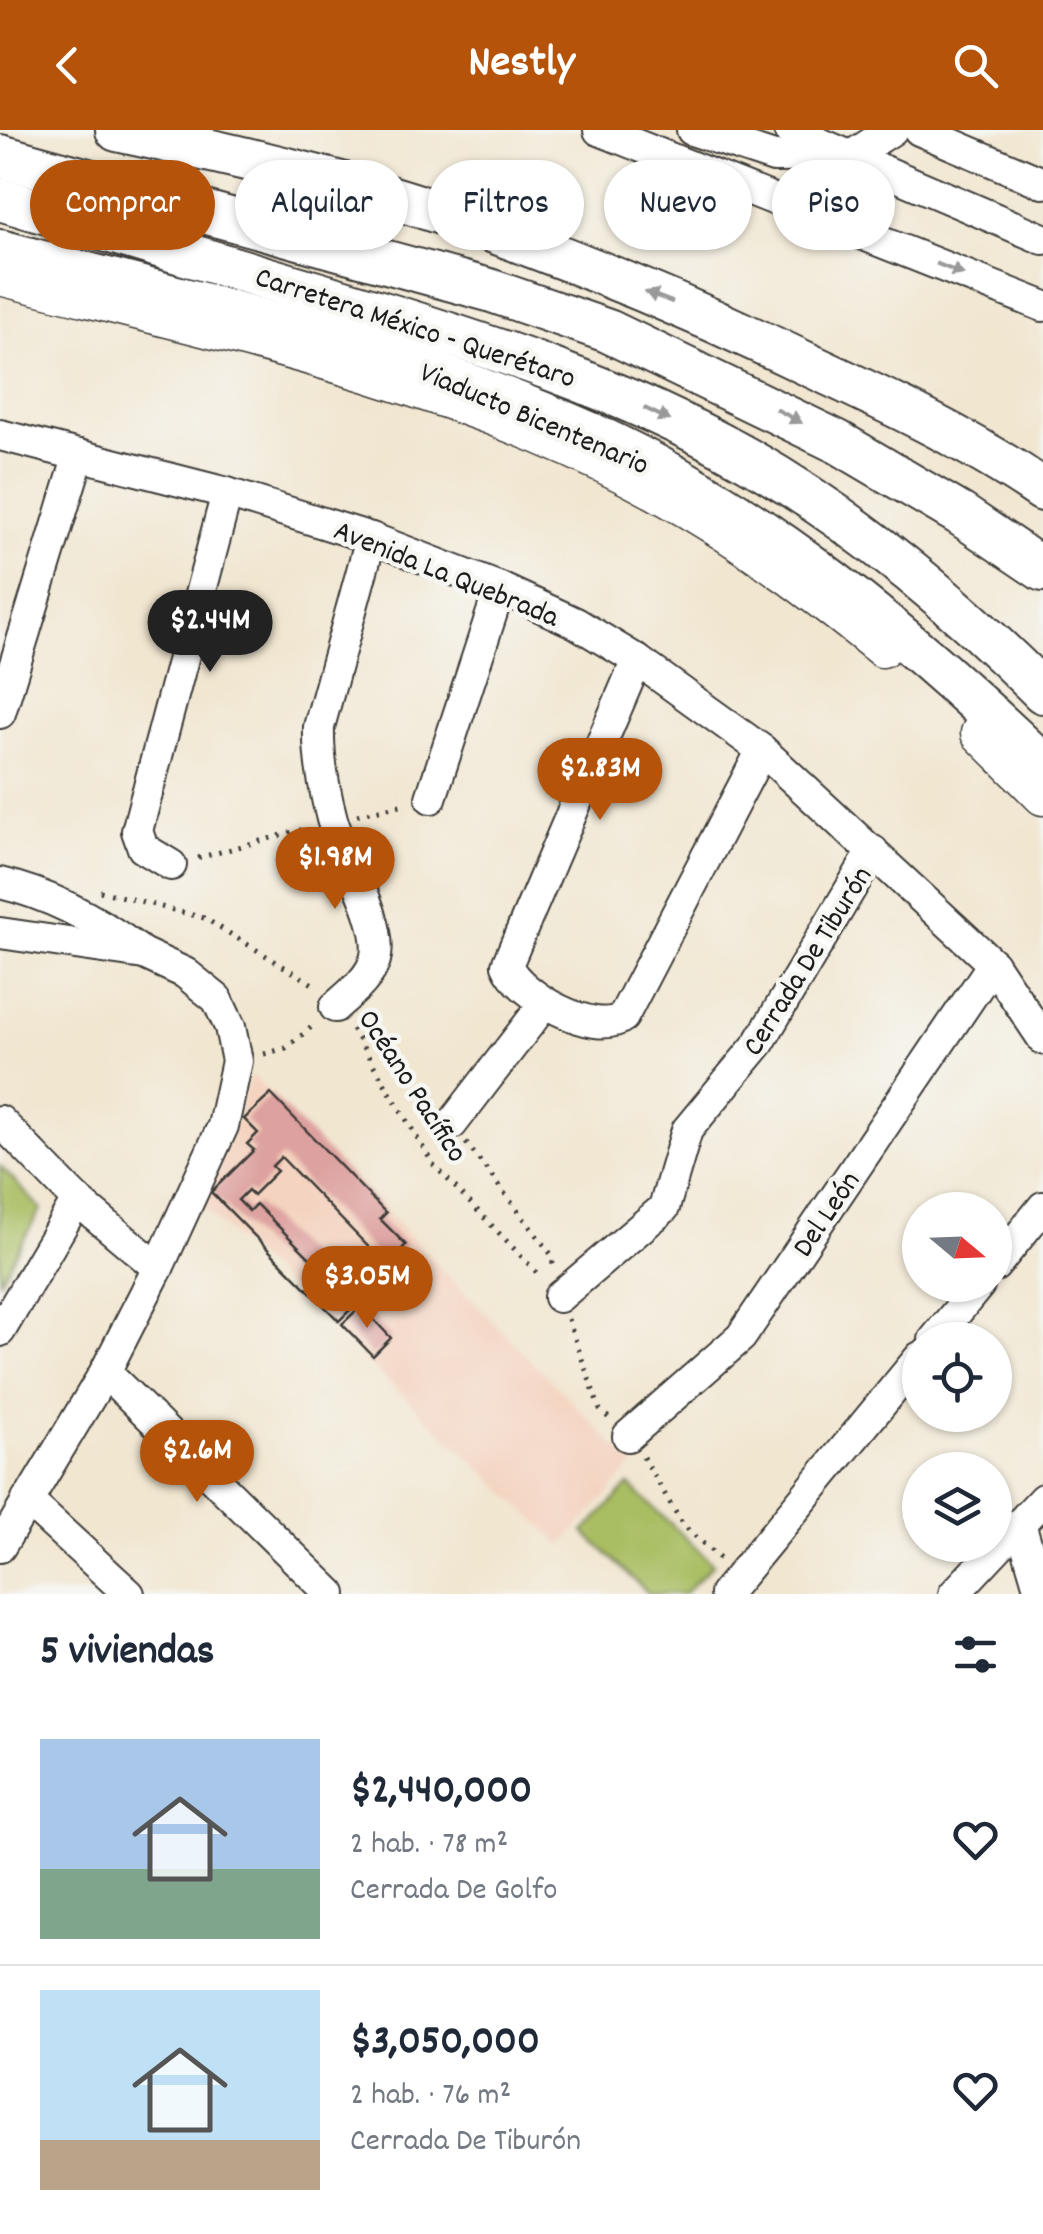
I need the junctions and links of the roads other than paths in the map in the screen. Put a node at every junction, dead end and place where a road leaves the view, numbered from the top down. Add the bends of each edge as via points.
1 (117, 130) edge
2 (599, 130) edge
3 (692, 130) edge
4 (789, 130) edge
5 (892, 130) edge
6 (920, 130) edge
7 (0, 156) edge
8 (852, 156) junction
9 (1043, 183) edge
10 (0, 189) edge
11 (0, 199) edge
12 (1043, 239) edge
13 (0, 251) edge
14 (0, 276) edge
15 (1043, 306) edge
16 (875, 396) junction
17 (0, 435) edge
18 (1043, 453) edge
19 (80, 455) junction
20 (1043, 490) edge
21 (227, 493) junction
22 (960, 514) junction
23 (371, 538) junction
24 (1043, 570) edge
25 (500, 588) junction
26 (1043, 592) edge
27 (637, 660) junction
28 (1043, 660) edge
29 (1043, 692) edge
30 (0, 714) edge
31 (762, 750) junction
32 (1043, 765) edge
33 (1043, 796) edge
34 (431, 798) road end
35 (873, 851) junction
36 (171, 865) road end
37 (0, 883) edge
38 (0, 933) edge
39 (144, 954) junction
40 (993, 964) junction
41 (545, 1002) junction
42 (335, 1007) road end
43 (1043, 1039) edge
44 (0, 1121) edge
45 (452, 1124) road end
46 (77, 1200) junction
47 (1043, 1207) edge
48 (1012, 1245) edge
49 (158, 1268) junction
50 (559, 1297) road end
51 (965, 1302) edge
52 (949, 1322) edge
53 (0, 1331) edge
54 (105, 1372) junction
55 (902, 1380) edge
56 (628, 1436) road end
57 (1043, 1499) edge
58 (28, 1500) junction
59 (1020, 1523) junction
60 (0, 1547) edge
61 (740, 1589) edge
62 (129, 1594) edge
63 (332, 1594) edge
64 (954, 1594) edge
65 (1041, 1594) edge

16 -> 1 highway via 702,314 458,219
2 -> 15 street
3 - 8 street via 774,157
4 - 8 street
5 - 8 street
6 - 9 street
7 -> 22 highway via 549,310 662,354 777,410
8 - 12 street
10 - 28 highway via 484,316 632,370 742,426 817,474 934,563
11 -> 29 highway, Carretera México - Querétaro via 398,317 600,387 745,458 823,505 997,646
13 - 32 highway, Viaducto Bicentenario via 406,362 594,436 765,533 850,593
14 - 33 main road via 394,384 632,478 784,572 847,620 954,708
16 - 18 highway
16 - 20 highway
17 - 19 street, Avenida La Quebrada
19 - 21 street, Avenida La Quebrada
19 - 30 street
21 - 23 street, Avenida La Quebrada
21 - 36 street via 137,832 143,848
22 - 24 highway
22 - 26 street
23 - 25 street, Avenida La Quebrada
23 - 42 street via 319,726 333,821 376,934 376,959 363,982
25 - 27 street, Avenida La Quebrada
25 - 34 street
27 - 31 street, Avenida La Quebrada
27 - 41 street via 506,965
31 - 35 street, Avenida La Quebrada
31 - 41 street via 623,1017 604,1023
35 - 40 street, Avenida La Quebrada
35 - 50 street, Cerrada De Tiburón via 759,1043 687,1130 664,1208
37 - 39 street via 98,921
38 - 39 street
39 - 49 street via 185,973 217,999 237,1061 223,1126
40 - 43 street, Avenida La Quebrada
40 - 56 street, Del León via 741,1337
41 - 45 street
44 - 46 street
46 - 49 street
46 - 53 street
47 - 48 street
49 - 54 street
51 - 52 street
54 - 58 street
54 - 63 street
55 - 61 street
57 - 59 street
58 - 60 street
58 - 62 street
59 - 64 street
59 - 65 street

